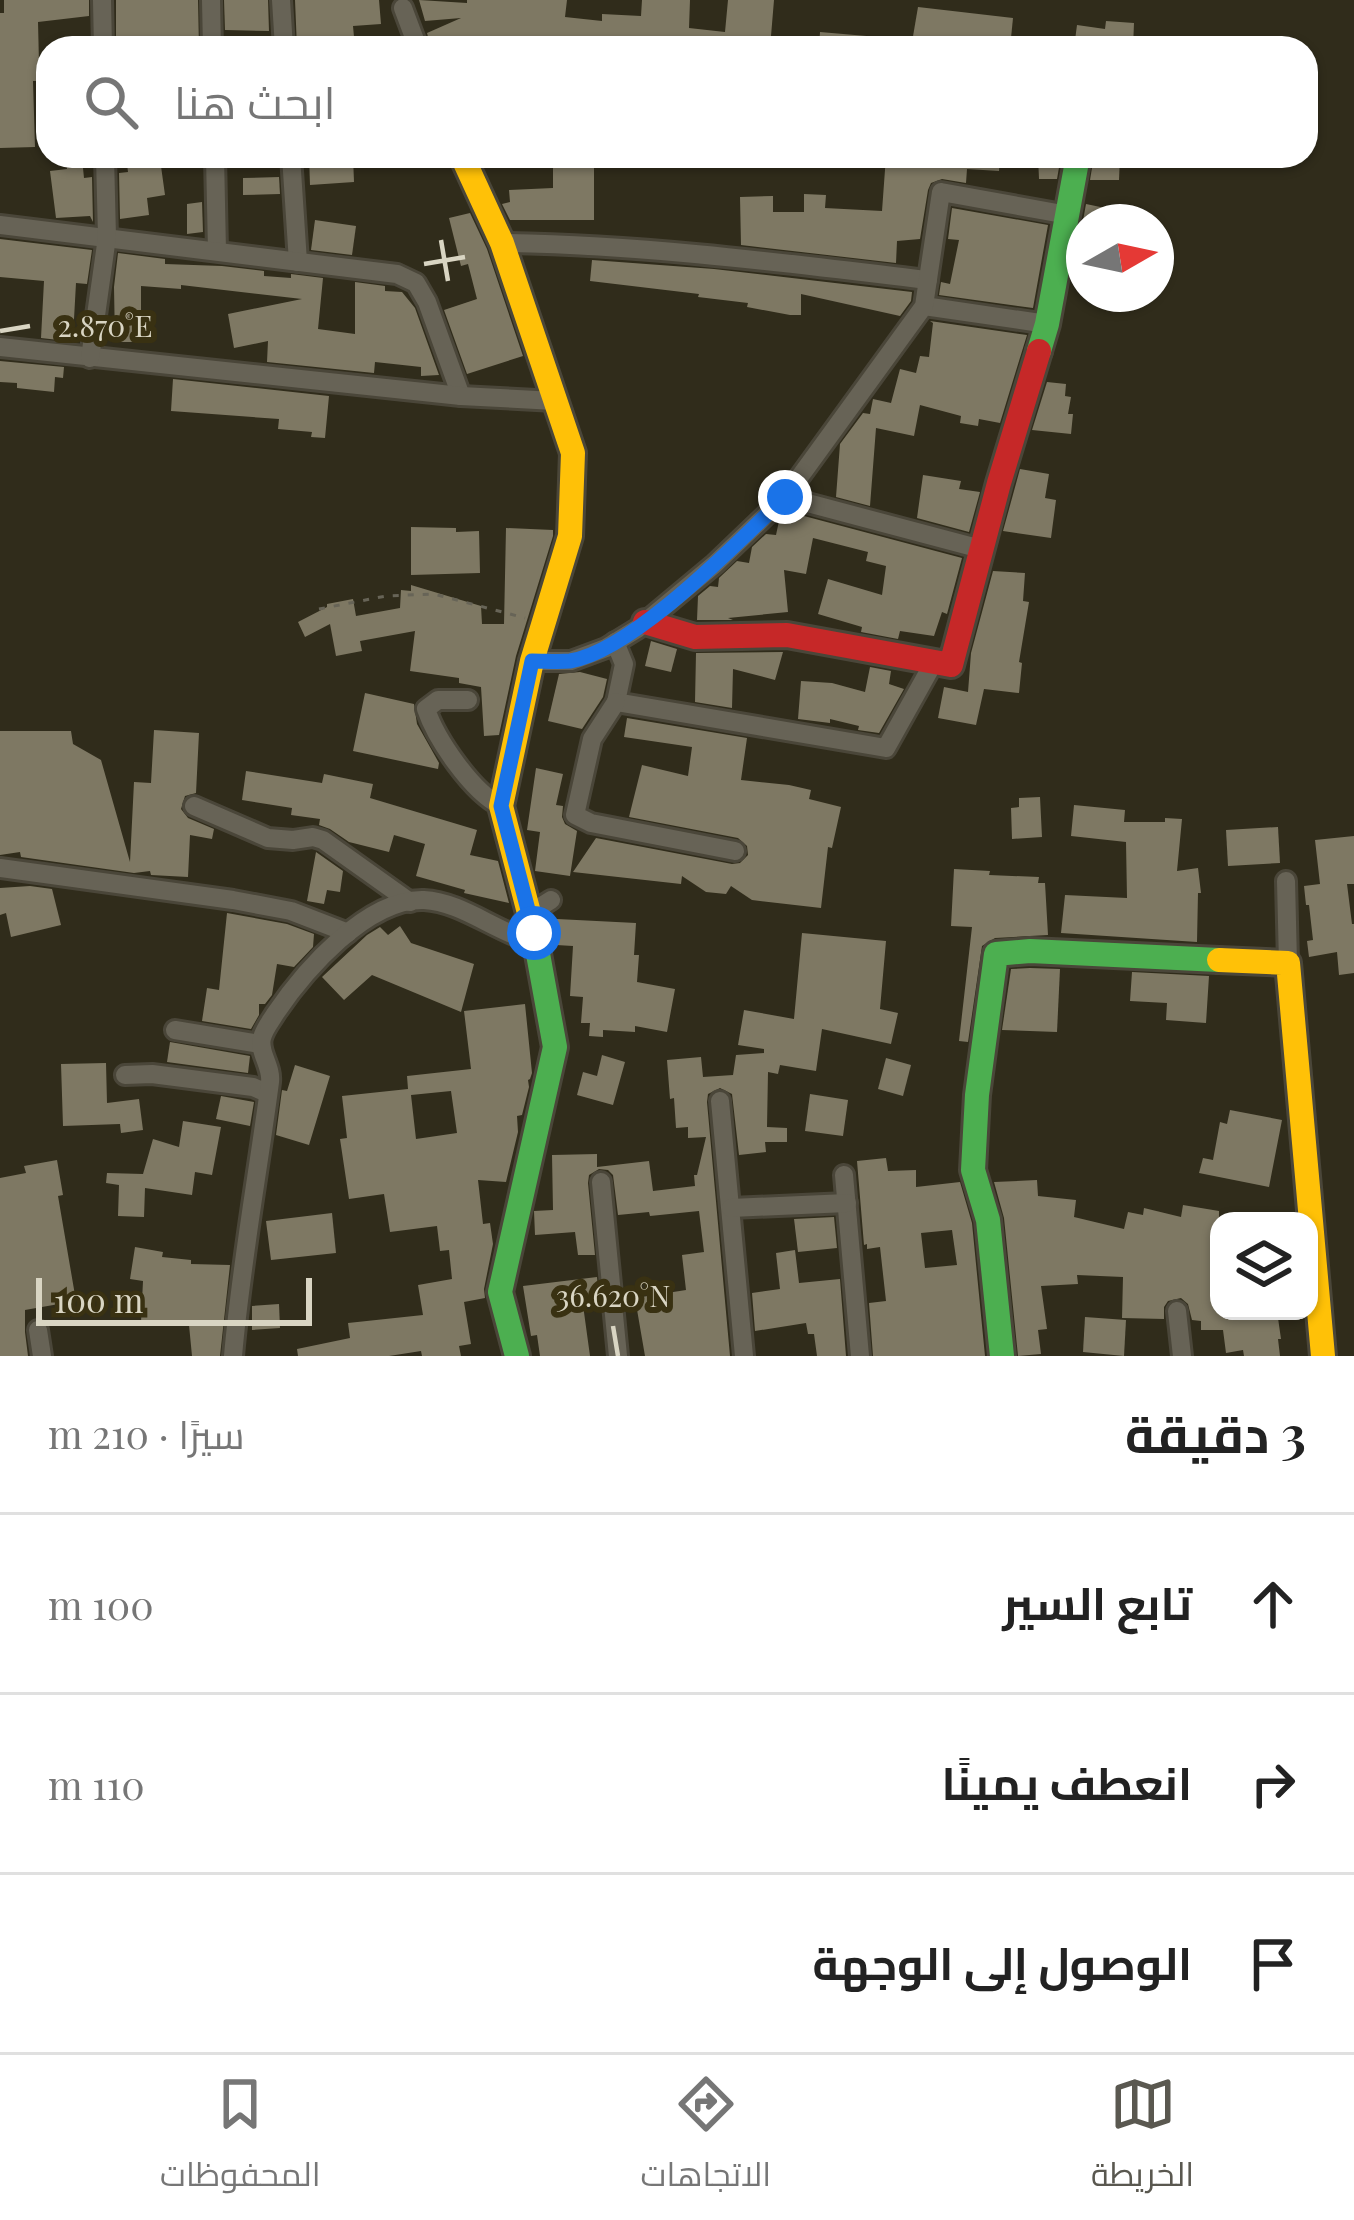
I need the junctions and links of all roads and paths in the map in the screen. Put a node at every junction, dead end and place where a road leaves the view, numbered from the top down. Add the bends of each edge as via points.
1 (102, 0) edge
2 (211, 0) edge
3 (280, 0) edge
4 (403, 8) dead end
5 (103, 36) edge
6 (212, 36) edge
7 (283, 36) edge
8 (414, 36) edge
9 (105, 168) edge
10 (215, 168) edge
11 (292, 168) edge
12 (468, 168) edge
13 (1076, 168) edge
14 (1070, 204) edge
15 (1066, 215) edge
16 (0, 225) edge
17 (1066, 225) edge
18 (107, 237) junction
19 (502, 243) junction
20 (218, 251) junction
21 (298, 262) junction
22 (928, 280) junction
23 (924, 306) junction
24 (1047, 324) junction
25 (0, 347) edge
26 (90, 358) junction
27 (461, 396) junction
28 (555, 401) junction
29 (785, 497) junction
30 (981, 549) junction
31 (319, 608) dead end
32 (645, 622) junction
33 (544, 623) junction
34 (615, 643) junction
35 (532, 661) junction
36 (934, 662) junction
37 (468, 700) dead end
38 (616, 702) junction
39 (194, 806) dead end
40 (501, 806) junction
41 (735, 851) dead end
42 (0, 868) edge
43 (1286, 881) dead end
44 (410, 902) junction
45 (532, 923) junction
46 (348, 933) junction
47 (1288, 963) junction
48 (175, 1030) dead end
49 (260, 1044) junction
50 (124, 1076) dead end
51 (267, 1093) junction
52 (720, 1101) dead end
53 (844, 1175) dead end
54 (601, 1182) dead end
55 (847, 1203) junction
56 (730, 1208) junction
57 (1177, 1311) dead end
58 (38, 1330) dead end
59 (43, 1356) edge
60 (233, 1356) edge
61 (517, 1356) edge
62 (618, 1356) edge
63 (744, 1356) edge
64 (860, 1356) edge
65 (1001, 1356) edge
66 (1182, 1356) edge
67 (1324, 1356) edge

1 - 5 street
2 - 6 street
3 - 7 street
4 - 8 street
9 - 18 street
10 - 20 street
11 - 21 street
12 - 19 street
13 - 14 street
15 - 22 street via 941,192
16 - 18 street
17 - 24 street
18 - 20 street
18 - 26 street
19 - 22 street via 719,255
19 - 28 street
20 - 21 street
21 - 27 street via 416,283
22 - 23 street
23 - 24 street
23 - 29 street
24 - 30 street
25 - 26 street
26 - 27 street
27 - 28 street
28 - 33 street via 573,453 570,536
29 - 30 street
29 - 32 street
30 - 36 street via 950,665
31 - 33 path via 434,593
32 - 34 street
32 - 36 street via 694,637 787,635
33 - 35 street
34 - 35 street via 571,661
34 - 38 street via 624,664
35 - 40 street
36 - 38 street via 886,748
37 - 40 street via 438,700 426,709 478,791
38 - 41 street via 592,739 575,815
39 - 44 street via 268,838 323,839
40 - 45 street
42 - 46 street via 233,900
43 - 47 street
44 - 45 street
44 - 46 street
45 - 61 street via 555,1048 500,1292
46 - 49 street via 298,981
47 - 65 street via 996,954 973,1169 988,1220
47 - 67 street
48 - 49 street
49 - 51 street
50 - 51 street
51 - 60 street
52 - 56 street
53 - 55 street
54 - 62 street
55 - 56 street
55 - 64 street
56 - 63 street
57 - 66 street
58 - 59 street

